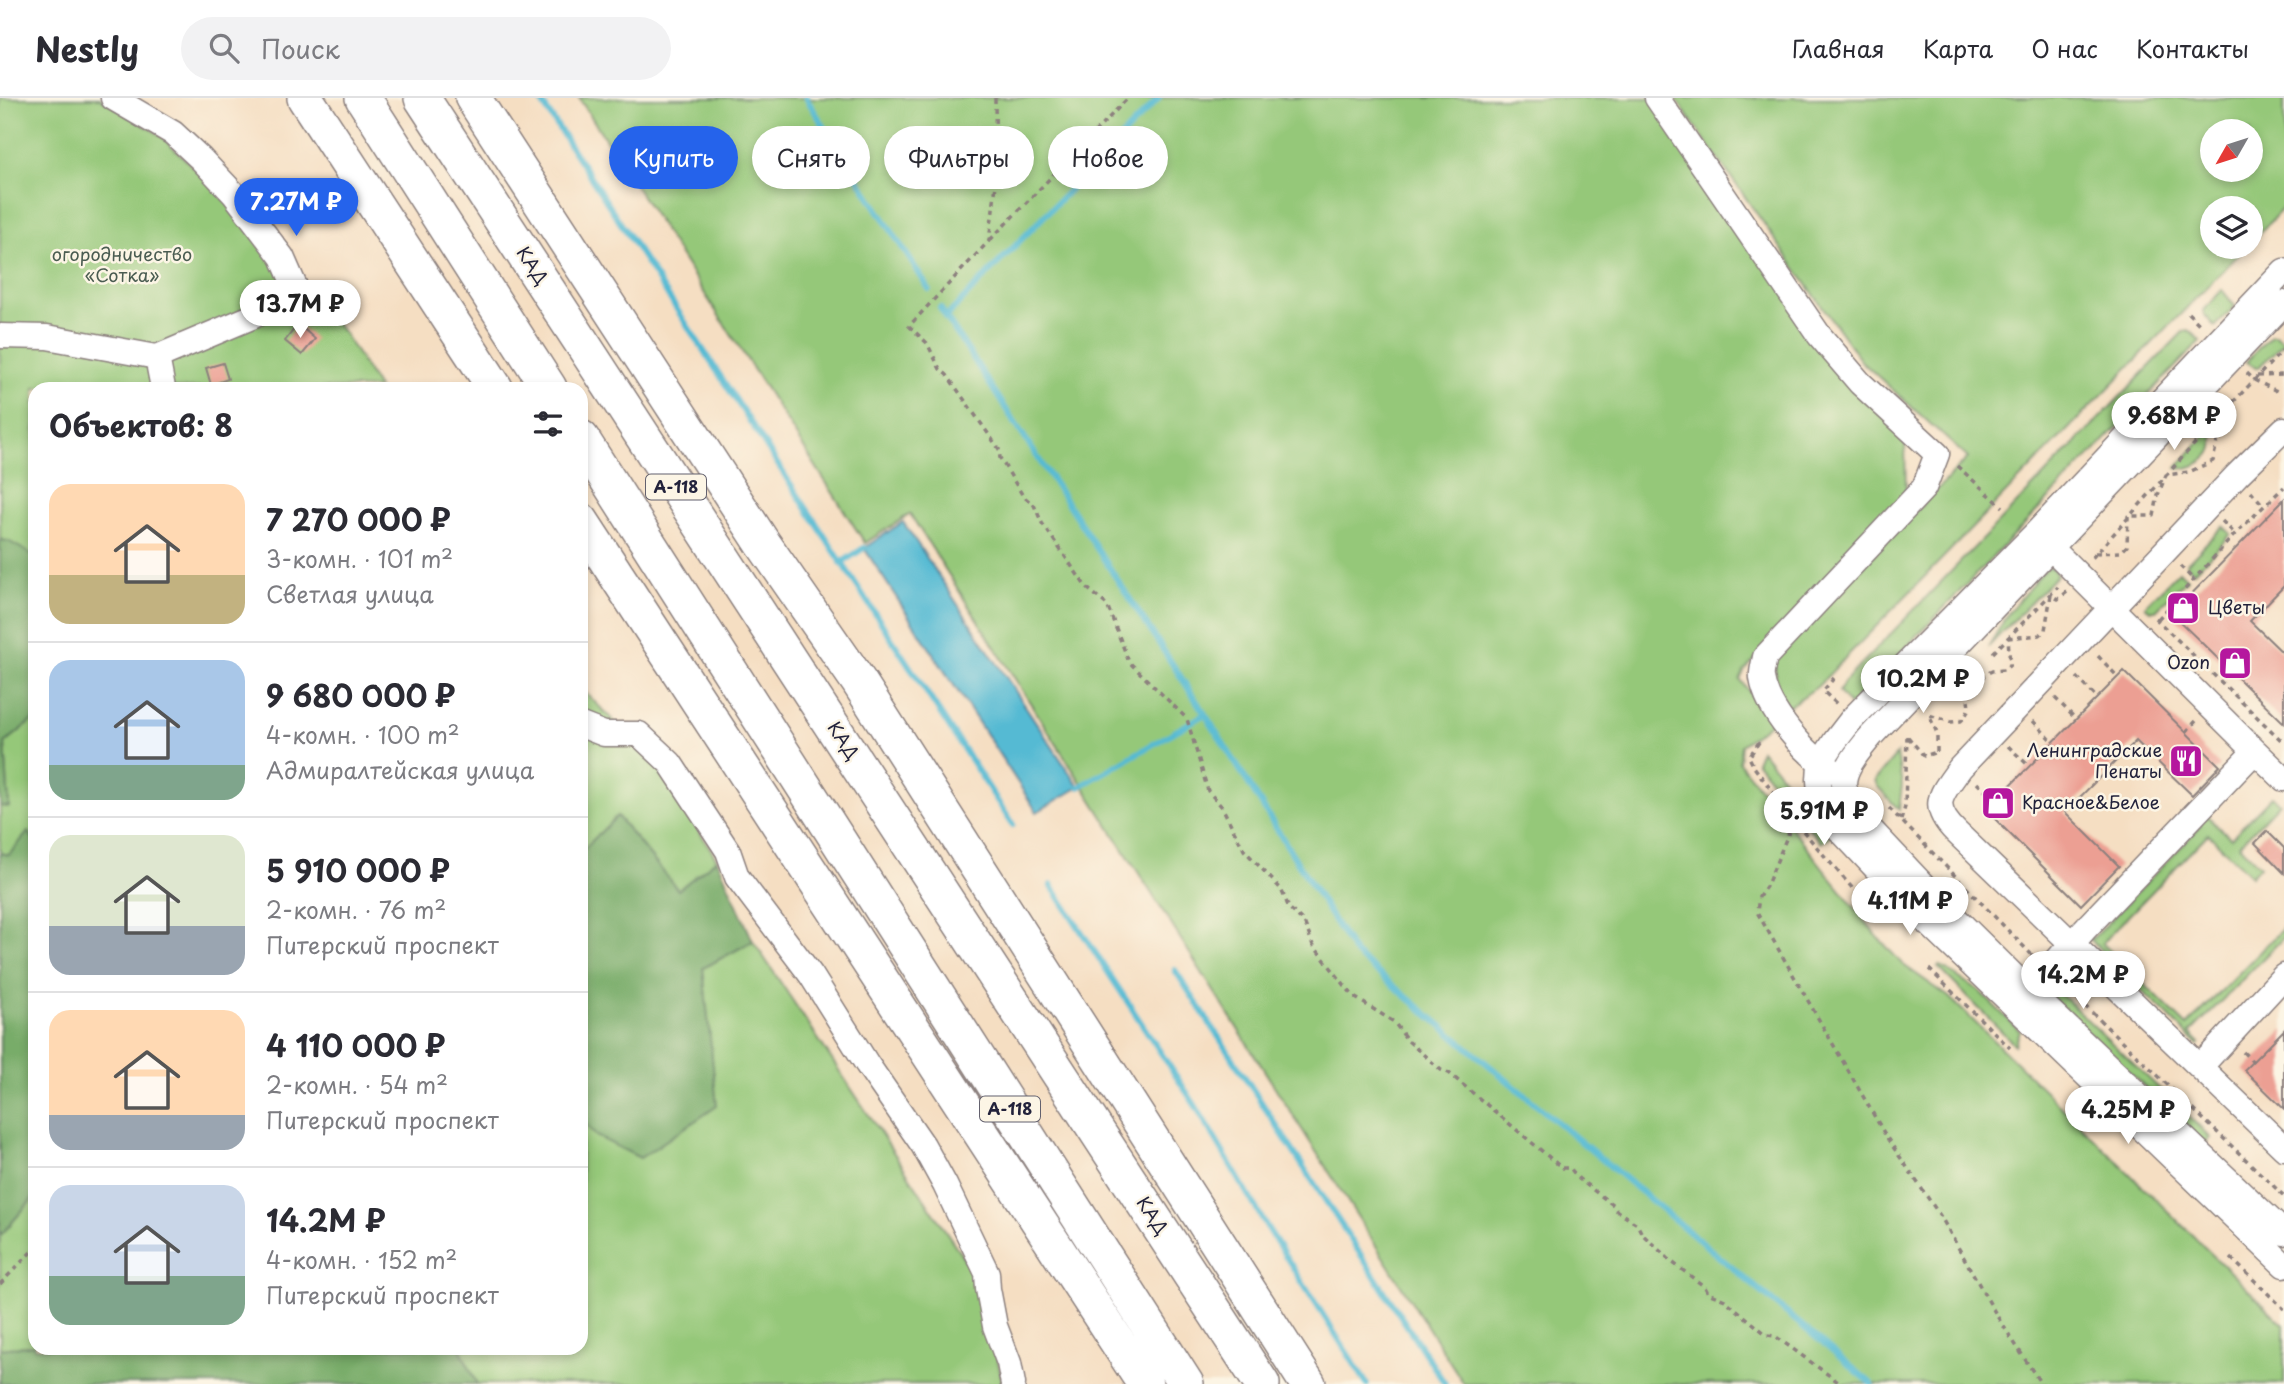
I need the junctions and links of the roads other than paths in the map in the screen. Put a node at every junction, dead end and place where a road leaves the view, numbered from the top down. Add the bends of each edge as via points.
1 (113, 98) edge
2 (305, 98) edge
3 (363, 98) edge
4 (422, 98) edge
5 (473, 98) edge
6 (1657, 98) edge
7 (2284, 271) edge
8 (2284, 303) edge
9 (0, 337) edge
10 (157, 357) junction
11 (162, 382) edge
12 (491, 382) edge
13 (545, 382) edge
14 (2284, 429) edge
15 (588, 450) edge
16 (588, 532) edge
17 (2044, 540) junction
18 (762, 541) junction
19 (2111, 609) junction
20 (588, 728) edge
21 (2255, 751) junction
22 (1820, 764) junction
23 (1844, 777) junction
24 (2284, 779) edge
25 (931, 875) junction
26 (2071, 944) junction
27 (2284, 976) edge
28 (2022, 999) junction
29 (2200, 1067) junction
30 (2284, 1148) edge
31 (2284, 1233) edge
32 (2284, 1265) edge
33 (1013, 1384) edge
34 (1144, 1384) edge
35 (1184, 1384) edge
36 (1262, 1384) edge
37 (1308, 1384) edge

1 - 10 street via 173,133 201,159 282,257 296,289 254,316
2 - 12 highway
3 - 13 highway
4 - 25 highway, КАД / А-118
5 - 18 highway
6 - 22 street via 1819,335 1860,383 1937,454 1924,488 1765,657 1761,676 1771,700 1784,724
7 - 17 street
8 - 17 street
9 - 10 street via 47,337
10 - 11 street
14 - 19 street
15 - 35 highway, А-118
16 - 34 highway
17 - 19 street
17 - 22 street via 1853,719
17 - 23 street via 1871,736
18 - 25 highway
18 - 37 highway via 859,682
19 - 21 street
19 - 26 street via 1975,750 1939,799 1946,822
20 - 33 street via 604,734 639,734 670,763 728,851 737,877 811,975 923,1145 987,1273 995,1326
21 - 24 street
21 - 26 street
22 - 23 street
22 - 28 street via 1820,793 1839,830 1925,919
23 - 28 street via 1843,791 1857,815
25 - 36 highway, КАД / А-118
26 - 28 street
26 - 29 street
27 - 29 street
28 - 31 street
28 - 32 street
29 - 30 street

